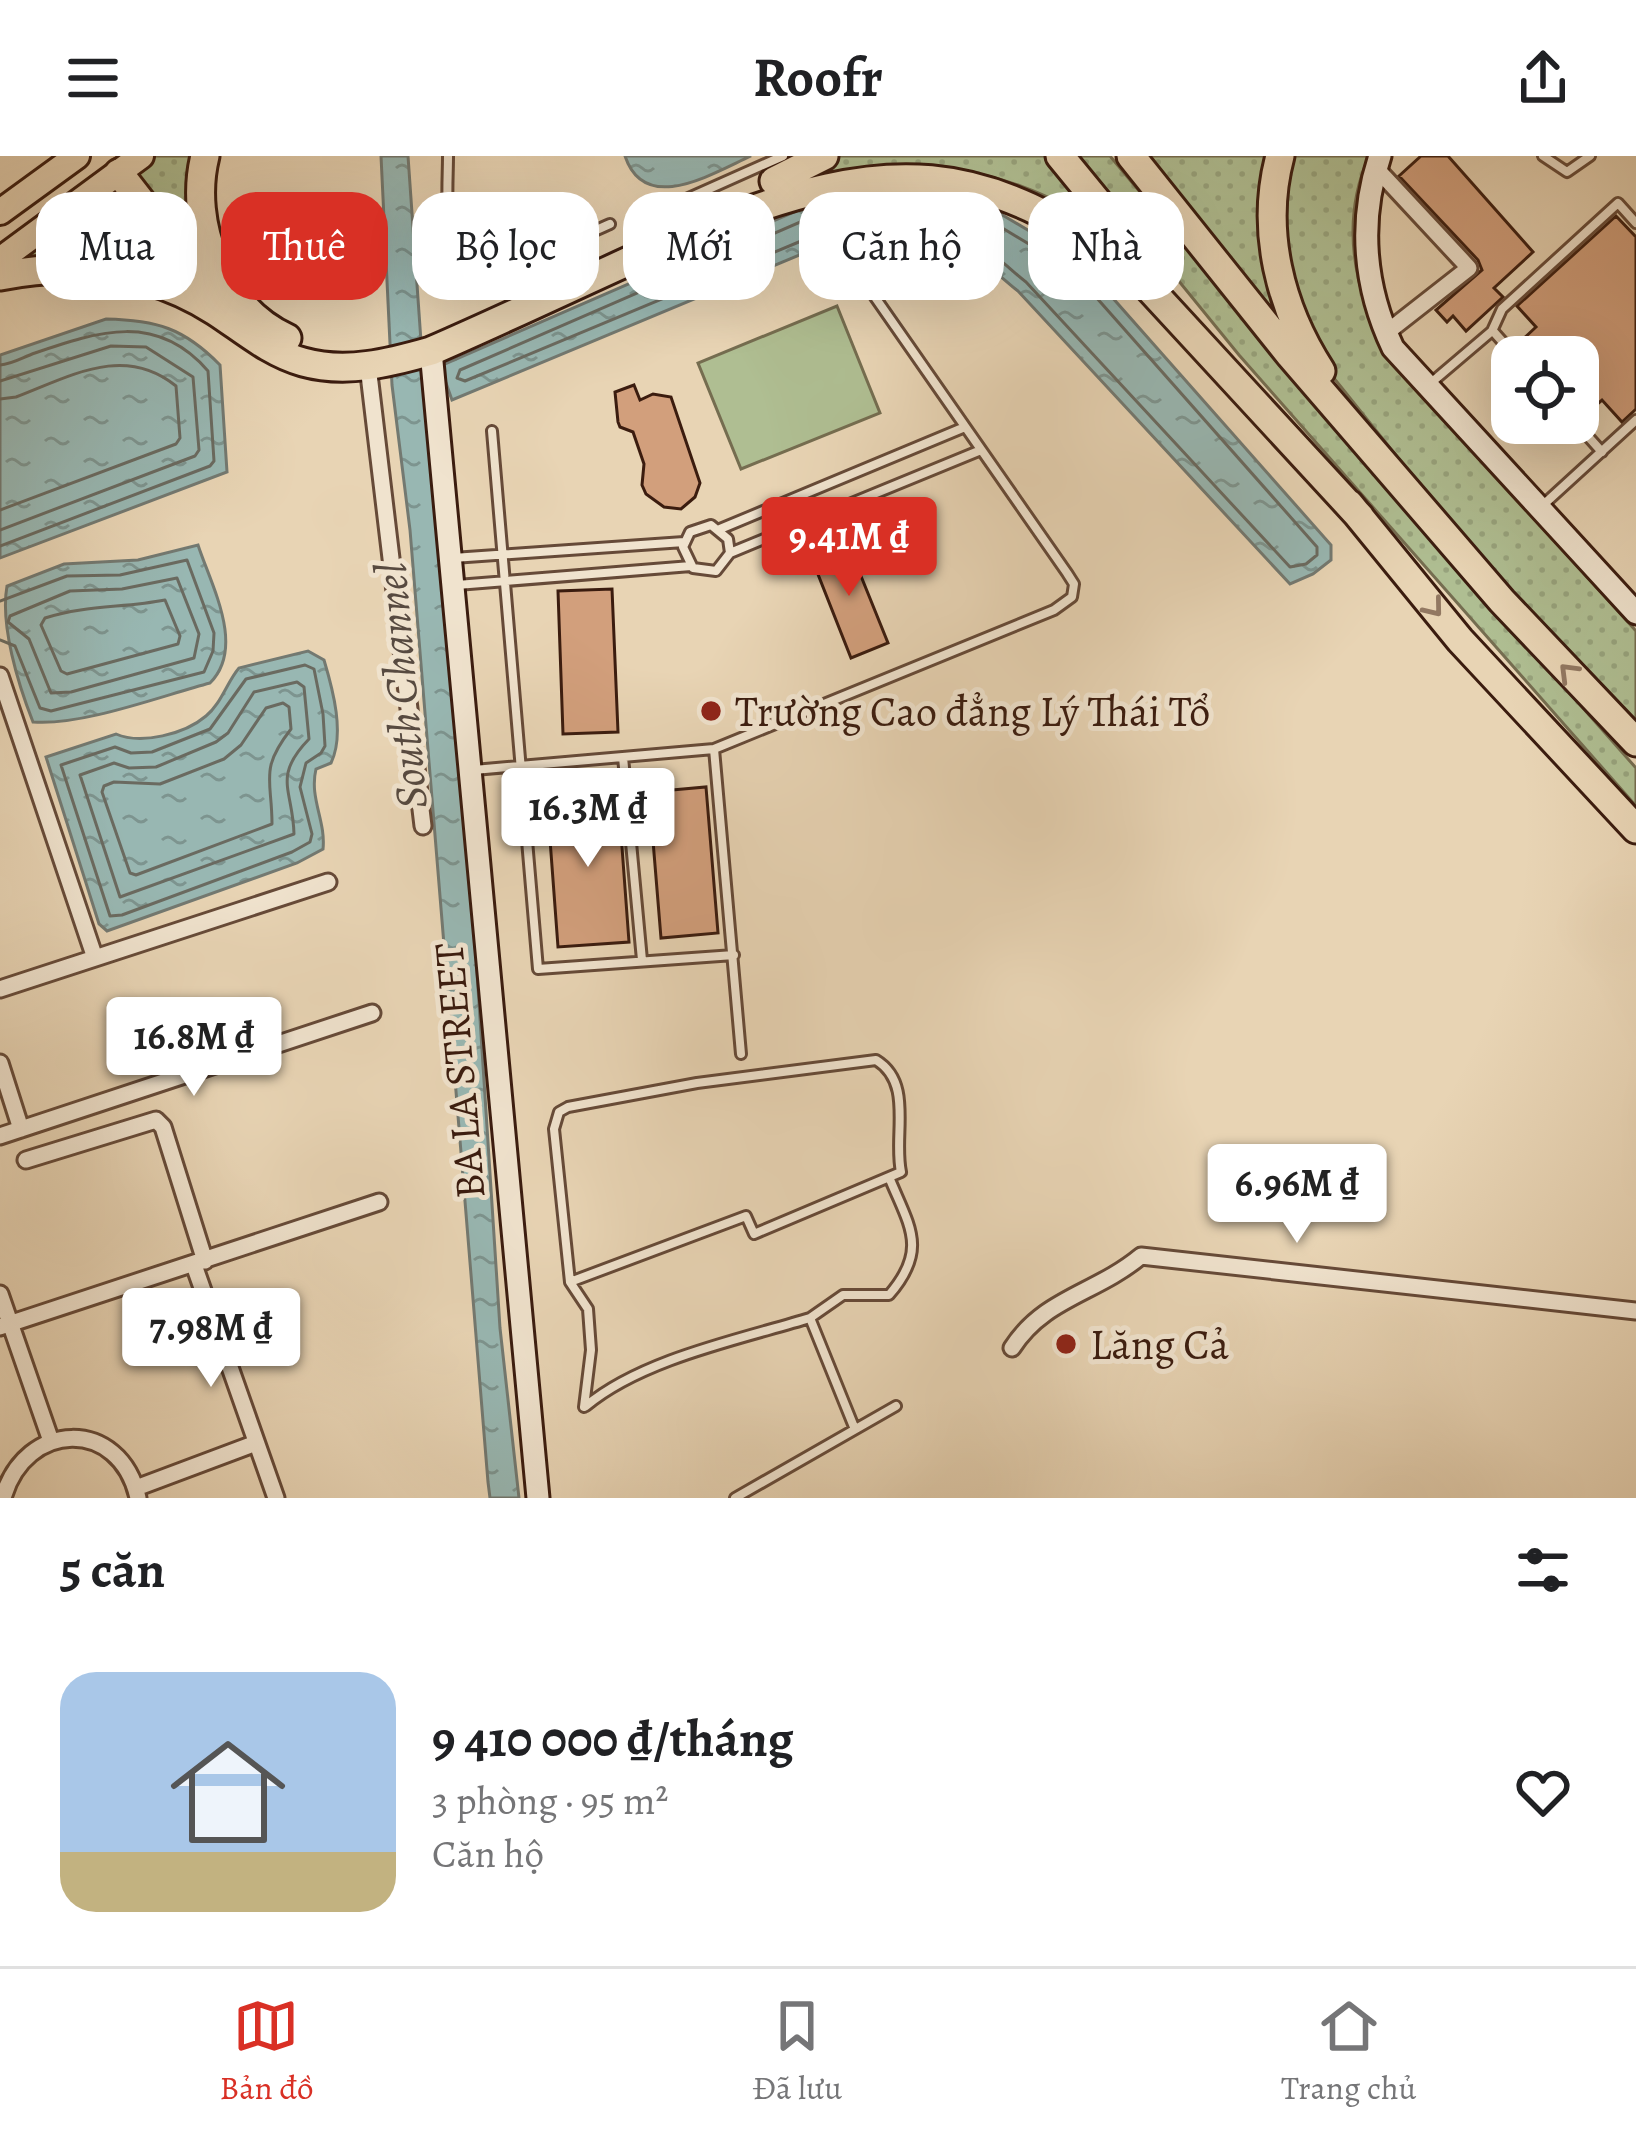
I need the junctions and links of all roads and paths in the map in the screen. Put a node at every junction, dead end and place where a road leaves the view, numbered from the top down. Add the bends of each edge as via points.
1 (77, 156) edge
2 (206, 156) edge
3 (448, 156) edge
4 (783, 156) edge
5 (824, 156) edge
6 (1060, 156) edge
7 (1131, 156) edge
8 (1280, 156) edge
9 (1543, 156) edge
10 (1590, 156) edge
11 (1378, 162) edge
12 (130, 164) edge
13 (702, 192) edge
14 (0, 212) edge
15 (1636, 223) edge
16 (610, 224) dead end
17 (0, 260) edge
18 (0, 276) edge
19 (877, 300) edge
20 (236, 324) junction
21 (1492, 331) junction
22 (1386, 333) junction
23 (1497, 336) edge
24 (435, 341) junction
25 (371, 358) junction
26 (1428, 385) junction
27 (1636, 420) edge
28 (965, 427) junction
29 (492, 431) dead end
30 (1594, 444) edge
31 (981, 450) junction
32 (1601, 452) junction
33 (1541, 507) junction
34 (1360, 517) junction
35 (720, 529) junction
36 (684, 542) junction
37 (730, 554) junction
38 (503, 555) junction
39 (453, 558) junction
40 (691, 566) junction
41 (504, 580) junction
42 (455, 585) junction
43 (1502, 601) junction
44 (1636, 613) edge
45 (0, 676) edge
46 (1636, 742) edge
47 (714, 749) junction
48 (623, 757) junction
49 (520, 765) junction
50 (472, 770) junction
51 (423, 826) dead end
52 (1636, 829) edge
53 (328, 882) dead end
54 (734, 956) junction
55 (95, 958) junction
56 (642, 960) junction
57 (0, 989) edge
58 (372, 1013) dead end
59 (741, 1054) dead end
60 (0, 1063) edge
61 (21, 1129) junction
62 (0, 1136) edge
63 (26, 1160) dead end
64 (889, 1177) junction
65 (379, 1202) dead end
66 (199, 1263) junction
67 (570, 1282) junction
68 (0, 1294) edge
69 (1636, 1311) edge
70 (810, 1318) junction
71 (5, 1325) edge
72 (1012, 1348) dead end
73 (896, 1406) dead end
74 (854, 1427) junction
75 (51, 1441) junction
76 (256, 1443) junction
77 (137, 1493) edge
78 (3, 1498) edge
79 (276, 1498) edge
80 (538, 1498) edge
81 (735, 1498) edge

1 - 14 main road
2 - 25 highway via 202,223 230,287 291,340
3 - 16 lane via 452,236 488,263 542,254
4 - 13 lane
5 - 24 highway
6 - 34 highway
7 - 43 highway via 1289,355
8 - 43 highway via 1271,235 1300,336
9 - 10 lane via 1568,172
11 - 22 street via 1367,264
11 - 22 street via 1469,268
12 - 17 main road
12 - 20 highway
15 - 21 lane via 1618,203 1502,309
18 - 20 highway via 106,269 183,293
19 - 28 lane
20 - 25 highway via 290,358 319,365
21 - 23 lane
21 - 26 lane
22 - 26 street
24 - 25 highway
24 - 34 highway via 782,194 873,169 938,168 1024,193 1097,239
24 - 39 street, BA LA STREET
25 - 51 street
26 - 33 street
27 - 32 lane
28 - 31 lane
28 - 35 lane
29 - 38 lane
30 - 32 lane
31 - 37 lane
31 - 47 lane via 1067,572 1072,597
32 - 33 lane
33 - 44 street
34 -> 52 highway via 1460,640
35 - 36 lane via 696,527
35 - 37 lane
36 - 38 lane
36 - 40 lane
37 - 40 lane via 716,571
38 - 39 lane
38 - 41 lane
39 - 42 street, BA LA STREET
40 - 41 lane
41 - 42 lane
41 - 49 lane
42 - 50 street, BA LA STREET
46 -> 43 highway
45 - 55 street
47 - 48 lane
47 - 54 lane
48 - 49 lane
48 - 56 lane
49 - 50 lane
49 - 56 lane via 538,969
50 - 80 street, BA LA STREET
53 - 55 street
54 - 56 lane
54 - 59 lane
55 - 57 street
58 - 61 street
60 - 61 street
61 - 62 street
63 - 66 street via 156,1120
64 - 67 lane via 754,1234 746,1216
64 - 67 lane via 901,1172 898,1092 893,1074 876,1060 568,1107 554,1129
64 - 70 lane via 915,1246 907,1273 889,1294 843,1295
65 - 66 street
66 - 71 street
66 - 76 street
67 - 70 lane via 587,1309 584,1407 632,1378
68 - 71 street
69 - 72 street via 1141,1256 1120,1275 1042,1312
70 - 74 lane
71 - 75 street
73 - 74 lane
74 - 81 lane
75 - 77 street via 107,1448
75 - 78 street via 19,1462
76 - 77 street
76 - 79 street

